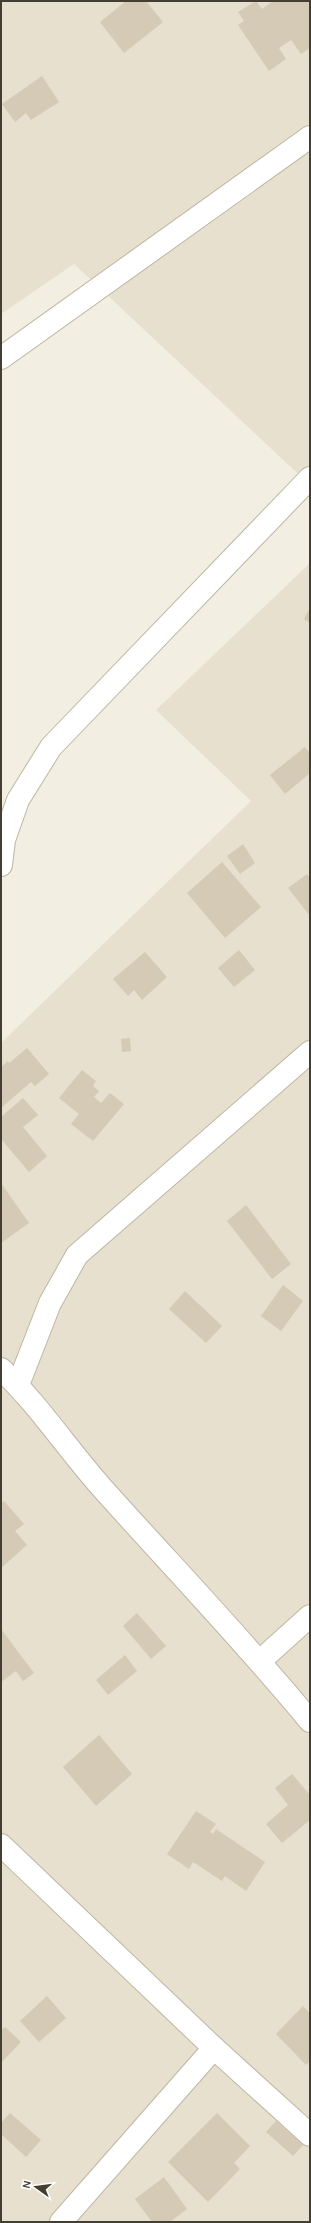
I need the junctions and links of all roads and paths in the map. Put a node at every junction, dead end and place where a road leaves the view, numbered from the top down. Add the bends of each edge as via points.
1 (310, 137) edge
2 (1, 358) edge
3 (310, 478) edge
4 (1, 865) edge
5 (310, 1052) edge
6 (1, 1369) edge
7 (18, 1385) junction
8 (310, 1616) edge
9 (260, 1660) junction
10 (310, 1721) edge
11 (1, 1845) edge
12 (214, 2048) junction
13 (310, 2135) edge
14 (61, 2222) edge

1 - 2 street
3 - 4 street via 51,747 18,800 4,840
5 - 7 street via 76,1255 50,1303
6 - 7 street
7 - 9 street via 101,1487
8 - 9 street
9 - 10 street
11 - 12 street
12 - 13 street
12 - 14 street

